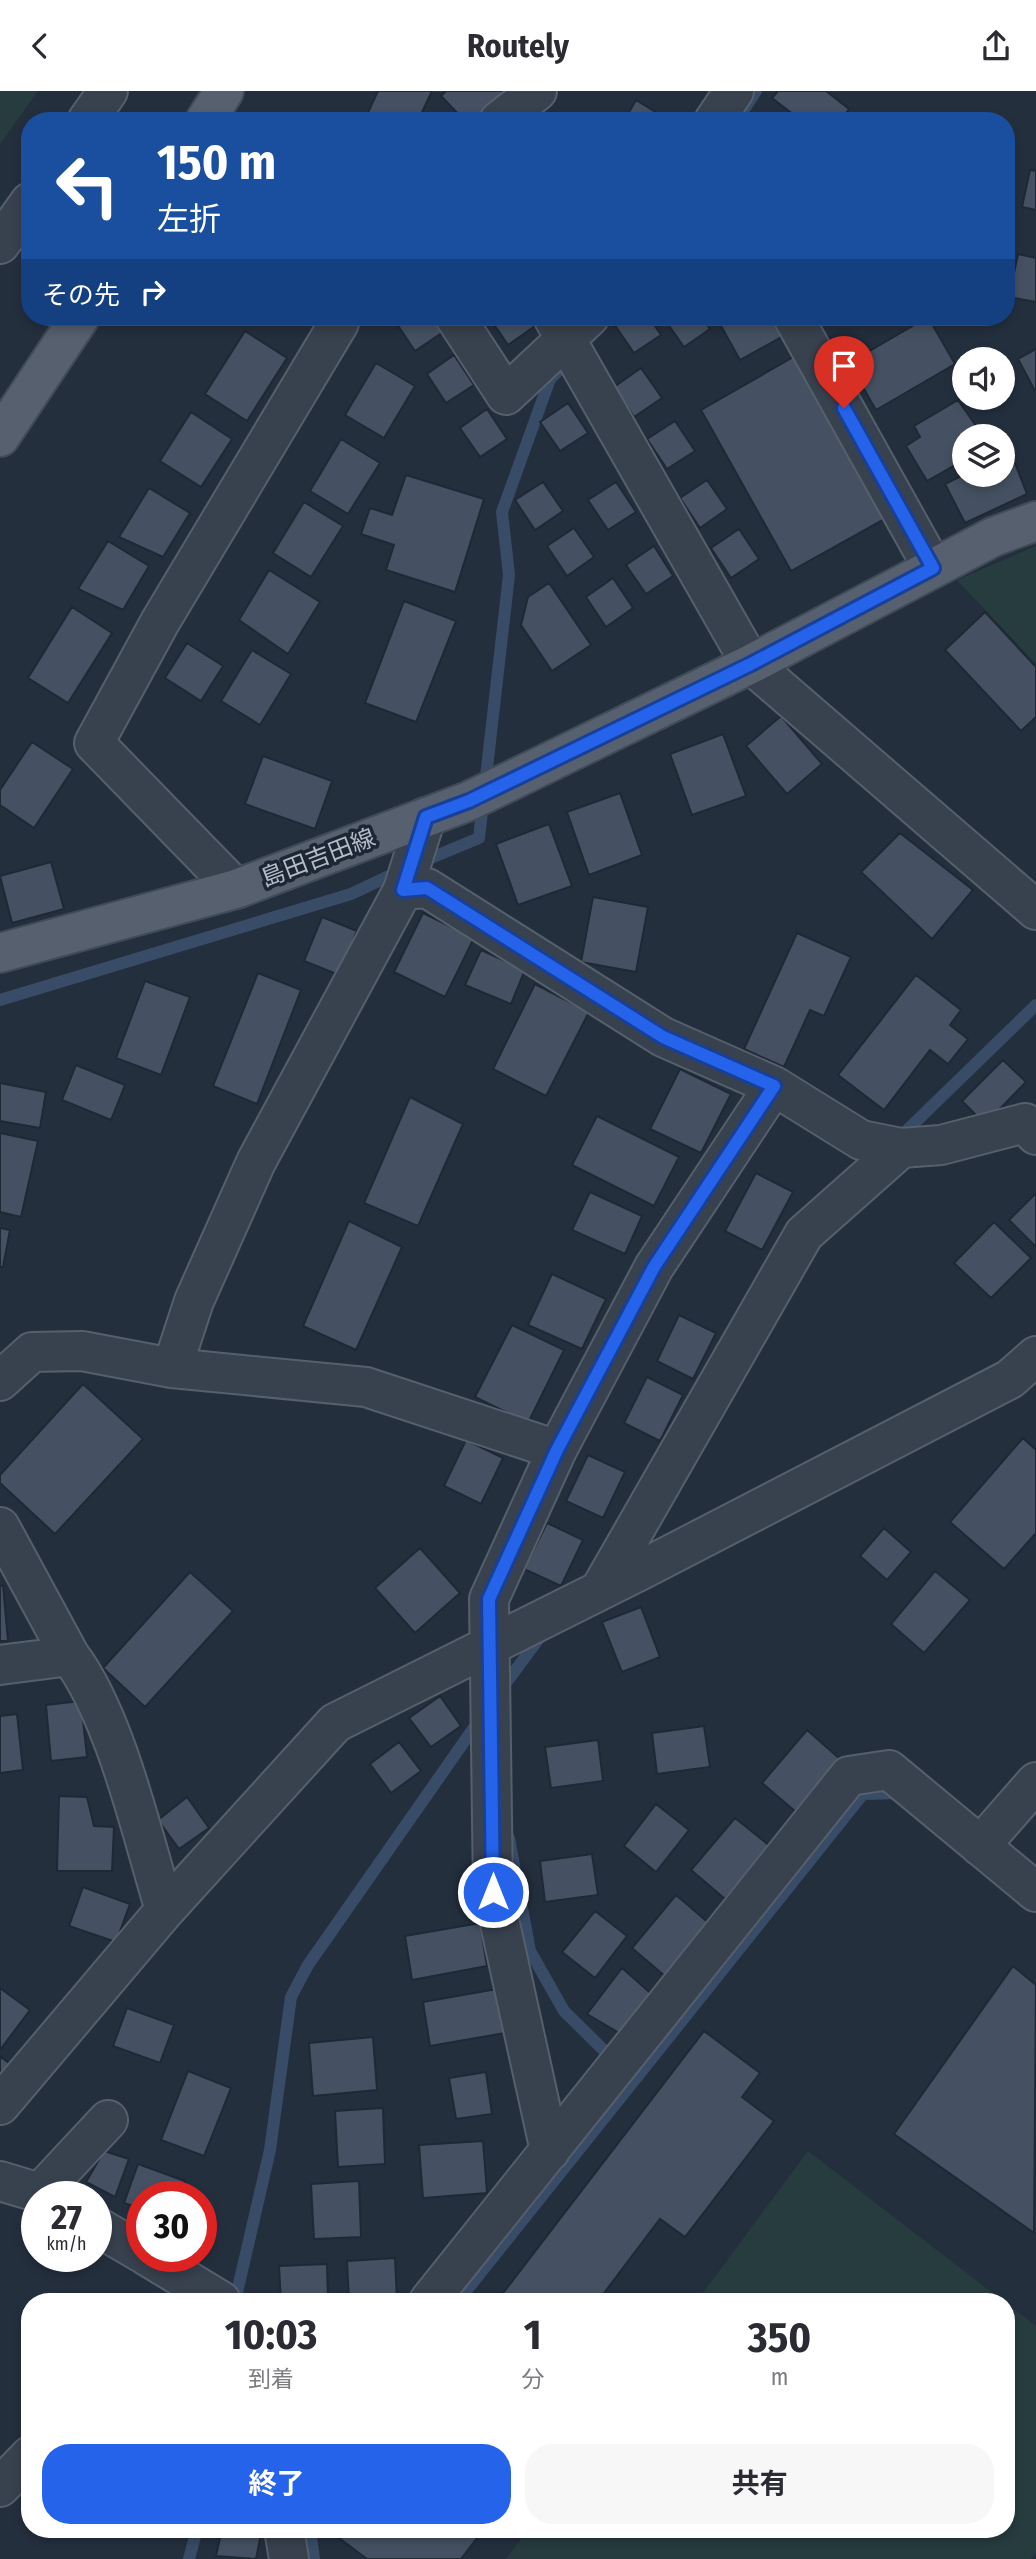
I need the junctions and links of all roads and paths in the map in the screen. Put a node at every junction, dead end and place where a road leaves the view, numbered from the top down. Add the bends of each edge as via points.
1 (108, 91) edge
2 (224, 91) edge
3 (537, 91) edge
4 (734, 91) edge
5 (93, 112) edge
6 (211, 112) edge
7 (510, 112) edge
8 (720, 112) edge
9 (21, 215) edge
10 (0, 244) edge
11 (74, 326) edge
12 (338, 326) edge
13 (461, 326) edge
14 (568, 326) edge
15 (571, 326) edge
16 (798, 326) edge
17 (0, 437) edge
18 (1036, 521) edge
19 (933, 568) junction
20 (751, 664) junction
21 (426, 817) junction
22 (236, 889) junction
23 (403, 890) junction
24 (1036, 910) edge
25 (0, 953) edge
26 (774, 1086) junction
27 (1036, 1135) edge
28 (901, 1148) junction
29 (1036, 1356) edge
30 (172, 1367) junction
31 (0, 1381) edge
32 (557, 1450) junction
33 (0, 1527) edge
34 (600, 1590) junction
35 (491, 1644) junction
36 (70, 1656) junction
37 (0, 1665) edge
38 (1036, 1782) edge
39 (980, 1846) junction
40 (1036, 1892) edge
41 (166, 1910) junction
42 (0, 2105) edge
43 (108, 2120) dead end
44 (550, 2151) junction
45 (0, 2181) edge
46 (54, 2181) edge
47 (21, 2187) edge
48 (173, 2272) edge
49 (208, 2293) edge
50 (435, 2293) edge
51 (21, 2465) edge
52 (0, 2487) edge
53 (286, 2538) edge
54 (289, 2559) edge

1 - 5 street
2 - 6 main road
3 - 7 street
4 - 8 street
9 - 10 street
11 - 17 main road
12 - 22 street via 160,622 94,743
13 - 14 street via 506,395
15 - 20 street
16 - 19 street
18 - 19 main road, 島田吉田線
19 - 20 main road, 島田吉田線
20 - 21 main road, 島田吉田線 via 469,801
20 - 24 street
21 - 22 main road, 島田吉田線
21 - 23 street
22 - 25 main road, 島田吉田線
23 - 26 street via 427,888 663,1037
23 - 30 street via 256,1162 194,1301
26 - 28 street via 861,1140
26 - 32 street via 654,1267
27 - 28 street via 1025,1123 941,1145
28 - 34 street via 804,1234
29 - 34 street via 1010,1379
30 - 31 street via 82,1351 32,1352
30 - 32 street via 366,1387
32 - 35 street via 489,1599
33 - 36 street
34 - 35 street
35 - 41 street via 335,1723
35 - 44 street via 493,1892
36 - 37 street
36 - 41 street via 84,1674 118,1756
38 - 39 street
39 - 40 street
39 - 44 street via 889,1770 849,1776
41 - 42 street
43 - 46 street
44 - 50 street
45 - 47 street
48 - 49 street
51 - 52 street
53 - 54 street

